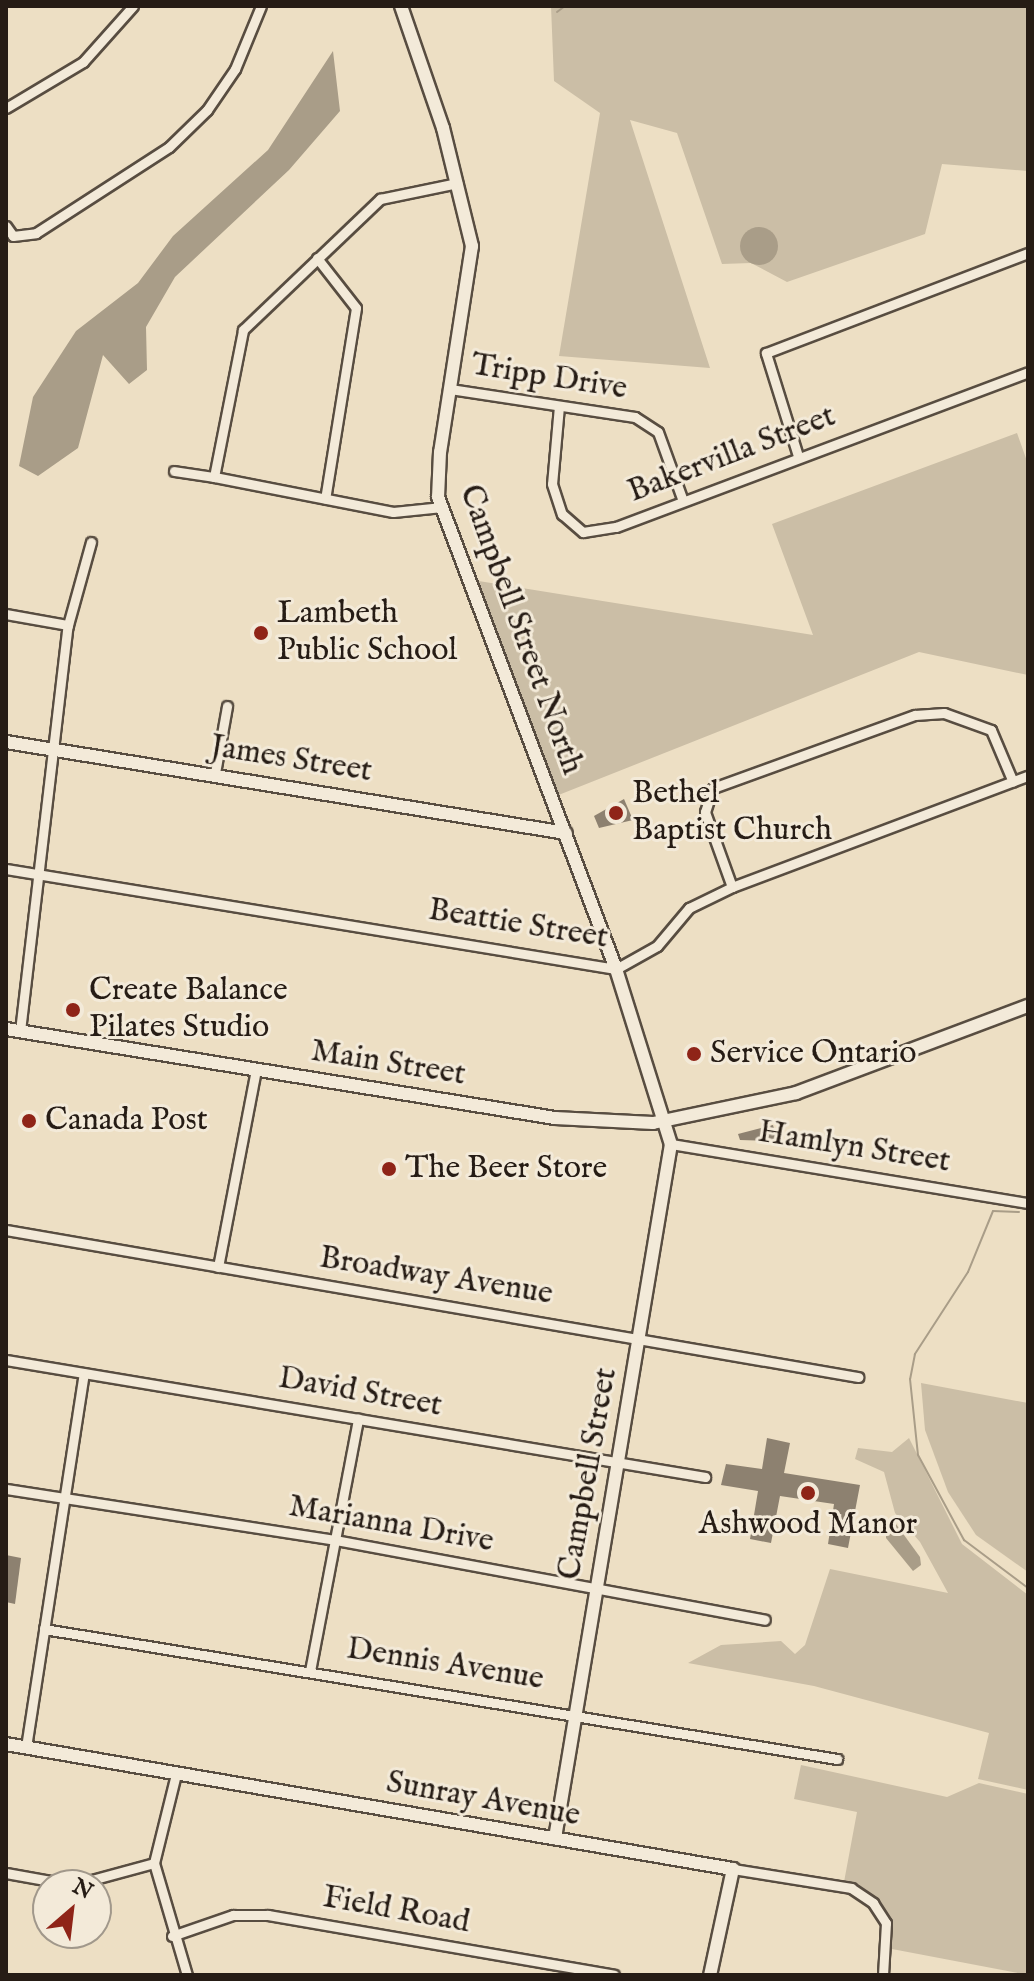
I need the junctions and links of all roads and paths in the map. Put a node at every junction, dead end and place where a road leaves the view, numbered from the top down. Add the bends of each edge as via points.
1 (133, 6) edge
2 (261, 6) edge
3 (401, 6) edge
4 (6, 108) edge
5 (457, 183) junction
6 (6, 226) edge
7 (1028, 253) edge
8 (317, 258) junction
9 (1028, 372) edge
10 (450, 389) junction
11 (559, 406) junction
12 (798, 456) junction
13 (174, 471) dead end
14 (214, 477) junction
15 (325, 499) junction
16 (683, 501) junction
17 (442, 507) junction
18 (91, 542) dead end
19 (6, 614) edge
20 (68, 625) junction
21 (227, 706) dead end
22 (6, 742) edge
23 (57, 750) junction
24 (215, 773) junction
25 (1028, 776) edge
26 (1013, 782) junction
27 (566, 833) junction
28 (6, 869) edge
29 (40, 874) junction
30 (732, 887) junction
31 (616, 969) junction
32 (1028, 1006) edge
33 (6, 1029) edge
34 (20, 1031) junction
35 (256, 1069) junction
36 (668, 1120) junction
37 (671, 1144) junction
38 (1028, 1203) edge
39 (6, 1230) edge
40 (218, 1267) junction
41 (640, 1337) junction
42 (6, 1360) edge
43 (84, 1373) junction
44 (858, 1377) dead end
45 (358, 1419) junction
46 (617, 1463) junction
47 (705, 1477) dead end
48 (6, 1489) edge
49 (65, 1499) junction
50 (335, 1540) junction
51 (594, 1587) junction
52 (765, 1620) dead end
53 (44, 1629) junction
54 (310, 1671) junction
55 (576, 1713) junction
56 (6, 1744) edge
57 (26, 1747) junction
58 (837, 1759) dead end
59 (176, 1774) junction
60 (555, 1838) junction
61 (154, 1863) junction
62 (733, 1869) junction
63 (6, 1873) edge
64 (172, 1936) junction
65 (187, 1975) edge
66 (614, 1975) edge
67 (710, 1975) edge
68 (883, 1975) edge

1 - 4 street via 83,62
2 - 6 street via 235,69 207,110 169,147 36,233 13,236
3 - 5 street, Campbell Street North
5 - 8 street via 380,199
5 - 10 street, Campbell Street North via 472,246
7 - 12 street via 766,353
8 - 14 street via 243,330
8 - 15 street via 356,308
9 - 12 street, Bakervilla Street
10 - 11 street, Tripp Drive
10 - 17 street, Campbell Street North via 440,452
11 - 16 street, Tripp Drive via 635,417 658,432
11 - 16 street, Bakervilla Street via 552,484 562,514 583,532 616,527
12 - 16 street, Bakervilla Street
13 - 14 street
14 - 15 street
15 - 17 street via 393,512
17 - 27 street, Campbell Street North
18 - 20 street
19 - 20 street
20 - 23 street
21 - 24 street
22 - 23 street, James Street
23 - 24 street, James Street
23 - 29 street
24 - 27 street, James Street
25 - 26 street, Beattie Street
26 - 30 street, Beattie Street
26 - 30 street via 991,730 944,713 915,715 713,788 705,812
27 - 31 street, Campbell Street North
28 - 29 street, Beattie Street
29 - 31 street, Beattie Street
29 - 34 street
30 - 31 street, Beattie Street via 689,908 657,946
31 - 36 street, Campbell Street North
32 - 36 street, Main Street via 796,1093
33 - 34 street, Main Street
34 - 35 street, Main Street
35 - 36 street, Main Street via 555,1118
35 - 40 street
36 - 37 street, Campbell Street
37 - 38 street, Hamlyn Street
37 - 41 street, Campbell Street
39 - 40 street, Broadway Avenue
40 - 41 street, Broadway Avenue
41 - 44 street, Broadway Avenue
41 - 46 street, Campbell Street
42 - 43 street, David Street
43 - 45 street, David Street
43 - 49 street
45 - 46 street, David Street
45 - 50 street
46 - 47 street, David Street
46 - 51 street, Campbell Street
48 - 49 street, Marianna Drive
49 - 50 street, Marianna Drive
49 - 53 street
50 - 51 street, Marianna Drive
50 - 54 street
51 - 52 street, Marianna Drive
51 - 55 street, Campbell Street
53 - 54 street, Dennis Avenue
53 - 57 street
54 - 55 street, Dennis Avenue
55 - 58 street, Dennis Avenue
55 - 60 street, Campbell Street
56 - 57 street, Sunray Avenue
57 - 59 street, Sunray Avenue
59 - 60 street, Sunray Avenue
59 - 61 street
60 - 62 street, Sunray Avenue
61 - 63 street via 73,1885
61 - 64 street
62 - 67 street
62 - 68 street, Sunray Avenue via 851,1888 873,1903 886,1923
64 - 65 street
64 - 66 street, Field Road via 233,1915 268,1915

